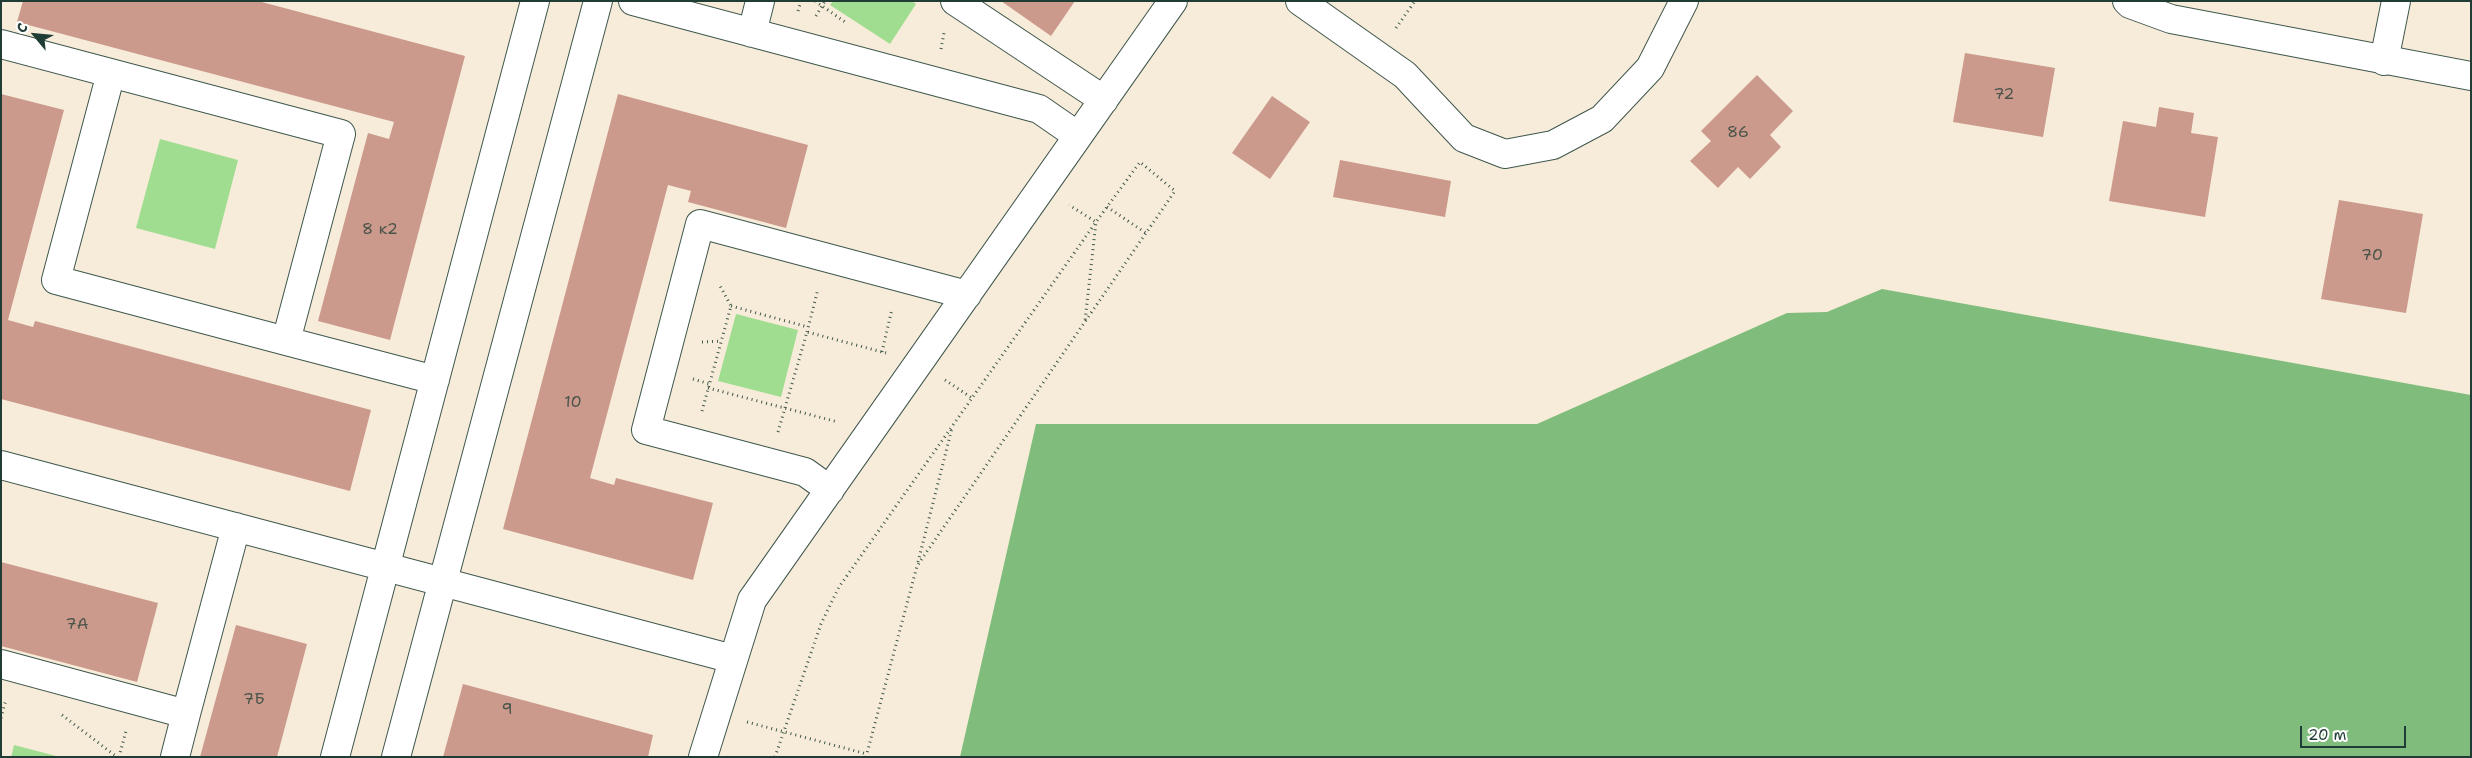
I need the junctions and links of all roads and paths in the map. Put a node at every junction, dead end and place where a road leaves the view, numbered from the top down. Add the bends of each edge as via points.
1 (535, 1) edge
2 (598, 1) edge
3 (633, 1) edge
4 (760, 1) edge
5 (1173, 1) edge
6 (1300, 1) edge
7 (1684, 1) edge
8 (2127, 1) edge
9 (2396, 1) edge
10 (955, 2) edge
11 (752, 33) junction
12 (1, 44) edge
13 (2384, 61) junction
14 (111, 73) junction
15 (2471, 76) edge
16 (937, 82) junction
17 (1104, 100) junction
18 (1078, 136) junction
19 (1042, 187) junction
20 (1107, 207) junction
21 (1096, 222) junction
22 (1146, 233) junction
23 (692, 254) junction
24 (825, 258) junction
25 (899, 277) junction
26 (967, 295) junction
27 (731, 306) junction
28 (1085, 321) junction
29 (808, 327) junction
30 (807, 332) junction
31 (286, 341) junction
32 (882, 352) junction
33 (919, 363) junction
34 (435, 380) junction
35 (708, 388) junction
36 (972, 398) junction
37 (785, 408) junction
38 (841, 423) dead end
39 (953, 425) junction
40 (693, 442) junction
41 (769, 462) junction
42 (1, 465) edge
43 (830, 490) junction
44 (236, 527) junction
45 (385, 566) junction
46 (917, 566) junction
47 (442, 582) junction
48 (733, 659) junction
49 (1, 664) edge
50 (58, 712) dead end
51 (186, 714) junction
52 (715, 714) junction
53 (782, 732) junction
54 (867, 755) edge
55 (117, 757) edge
56 (175, 757) edge
57 (335, 757) edge
58 (396, 757) edge
59 (703, 757) edge
60 (775, 757) edge

1 - 34 street
2 - 47 street
3 - 11 street
4 - 11 street
5 - 17 street
6 - 7 street via 1406,75 1464,138 1505,154 1553,145 1602,120 1650,68
8 - 13 street via 2171,18
9 - 13 street
10 - 16 path via 945,20
10 - 17 street
11 - 16 street
12 - 14 street
13 - 15 street
14 - 31 street via 56,280
14 - 31 street via 341,134
16 - 18 street via 1039,109
17 - 18 street
18 - 19 street
19 - 21 path
19 - 26 street
20 - 21 path
20 - 22 path
20 - 22 path via 1140,162 1174,191
21 - 28 path
21 - 36 path
22 - 28 path
23 - 24 street via 700,224
23 - 27 path via 707,260
23 - 40 street via 646,430
24 - 25 street
24 - 29 path
25 - 26 street
25 - 32 path
26 - 33 street
27 - 29 path
27 - 35 path
28 - 46 path
29 - 30 path
30 - 32 path
30 - 37 path
31 - 34 street
32 - 33 path
33 - 36 path
33 - 43 street
34 - 45 street
35 - 37 path
35 - 40 path
36 - 39 path
37 - 38 path
37 - 41 path
39 - 46 path
39 - 53 path via 839,587 821,624
40 - 41 street
41 - 43 street via 805,472
42 - 44 street
43 - 48 street via 752,600
44 - 45 street
44 - 51 street
45 - 47 street
45 - 57 street
46 - 54 path
47 - 48 street
47 - 58 street
48 - 52 street
49 - 51 street
50 - 55 path
51 - 56 street
52 - 53 path
52 - 59 street
53 - 54 path
53 - 60 path

